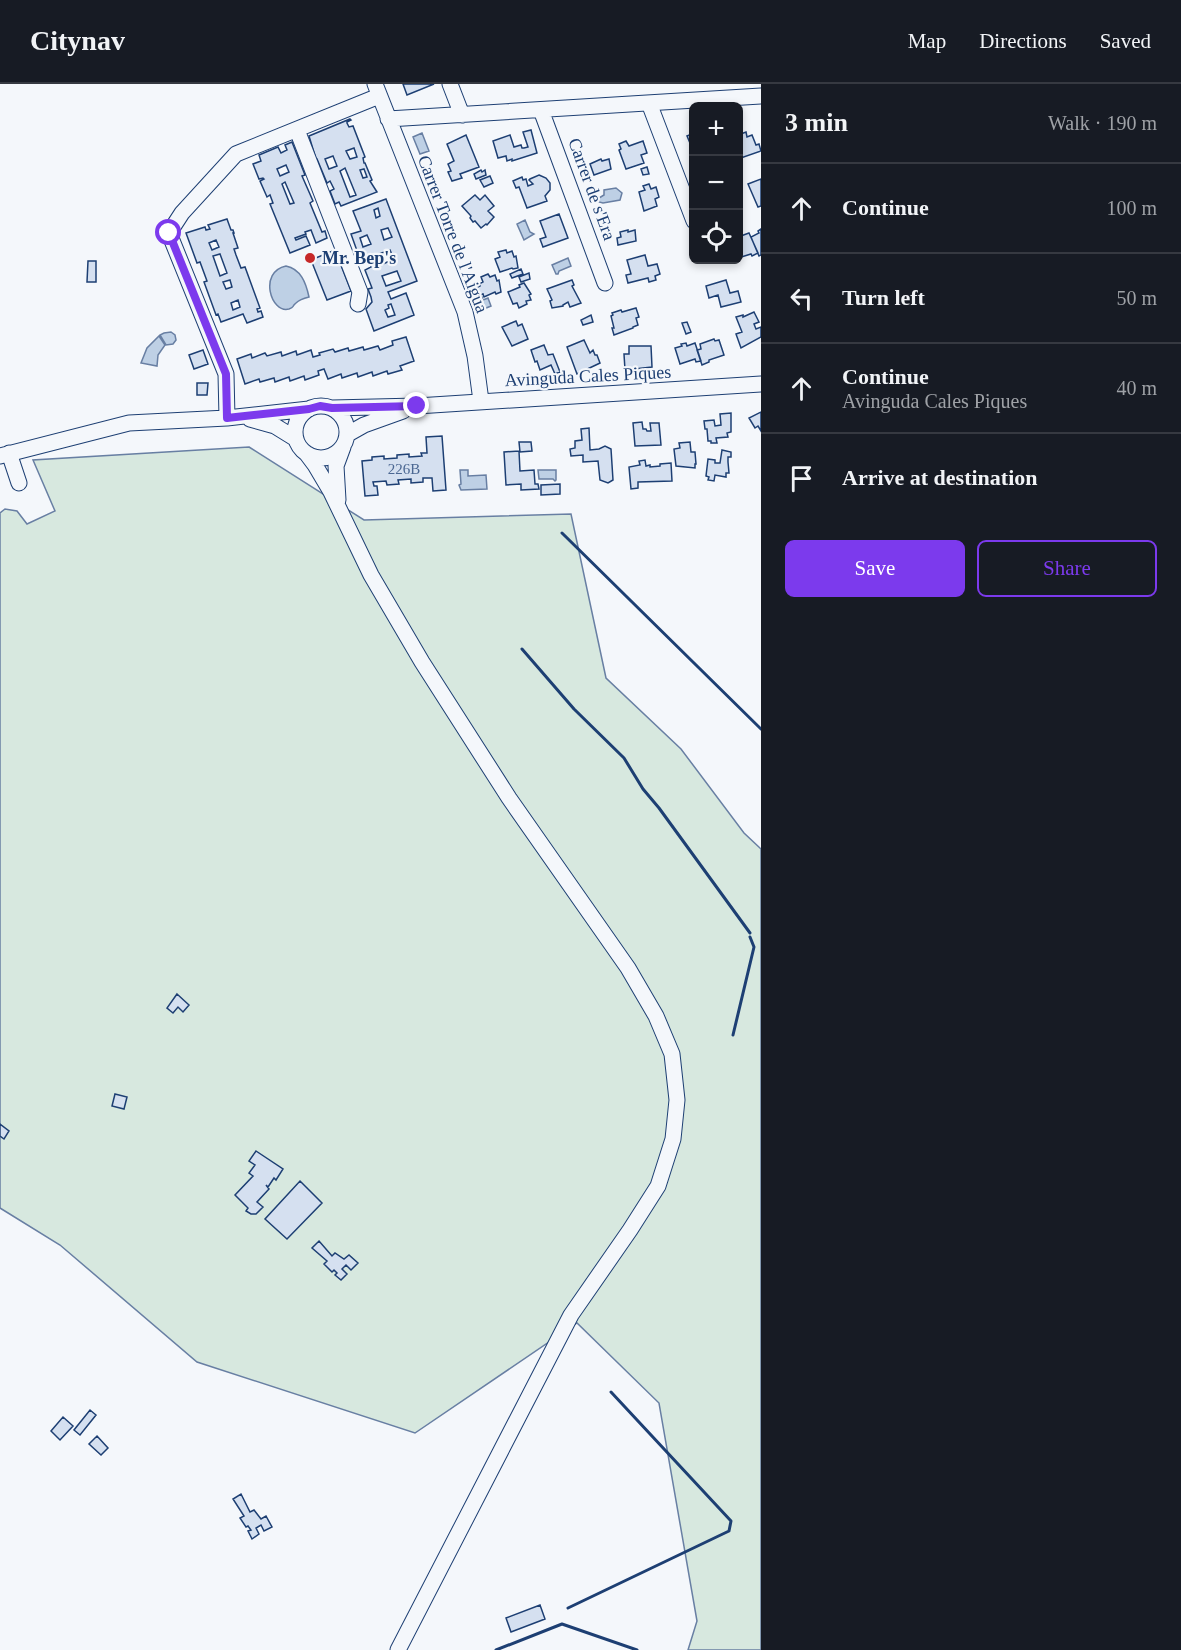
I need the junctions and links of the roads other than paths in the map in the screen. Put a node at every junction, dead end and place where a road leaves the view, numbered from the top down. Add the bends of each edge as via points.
1 (450, 84) edge
2 (377, 90) edge
3 (761, 96) edge
4 (649, 103) junction
5 (541, 110) junction
6 (462, 115) junction
7 (388, 119) junction
8 (297, 130) junction
9 (689, 210) edge
10 (605, 283) dead end
11 (358, 304) dead end
12 (761, 384) edge
13 (481, 401) junction
14 (417, 406) junction
15 (332, 408) junction
16 (309, 409) junction
17 (234, 417) junction
18 (296, 439) junction
19 (345, 441) junction
20 (306, 453) junction
21 (5, 454) edge
22 (19, 483) dead end
23 (339, 506) junction
24 (398, 1650) edge

1 - 6 street
2 - 7 street, Carrer Torre de l'Aigua
2 - 8 street
3 - 4 street
4 - 5 street
4 - 9 street
5 - 6 street
5 - 10 street, Carrer de s'Era
6 - 7 street
7 - 13 street, Carrer Torre de l'Aigua via 465,312
8 - 11 street via 360,292
8 - 17 street via 236,154 182,213 169,233 226,374
12 - 13 street, Avinguda Cales Piques
13 - 14 street, Avinguda Cales Piques
14 - 15 street, Avinguda Cales Piques
14 - 19 street, Avinguda Cales Piques via 364,425
15 - 16 street
15 - 19 street via 345,421
16 - 17 street
16 - 18 street via 295,428
17 - 18 street via 275,426
17 - 21 street via 129,423
18 - 20 street
19 - 20 street via 338,453 327,458
19 - 23 street via 336,466
20 - 23 street
21 - 22 street
23 - 24 street via 371,574 422,662 509,798 628,968 656,1016 672,1054 677,1100 673,1139 658,1186 571,1315

